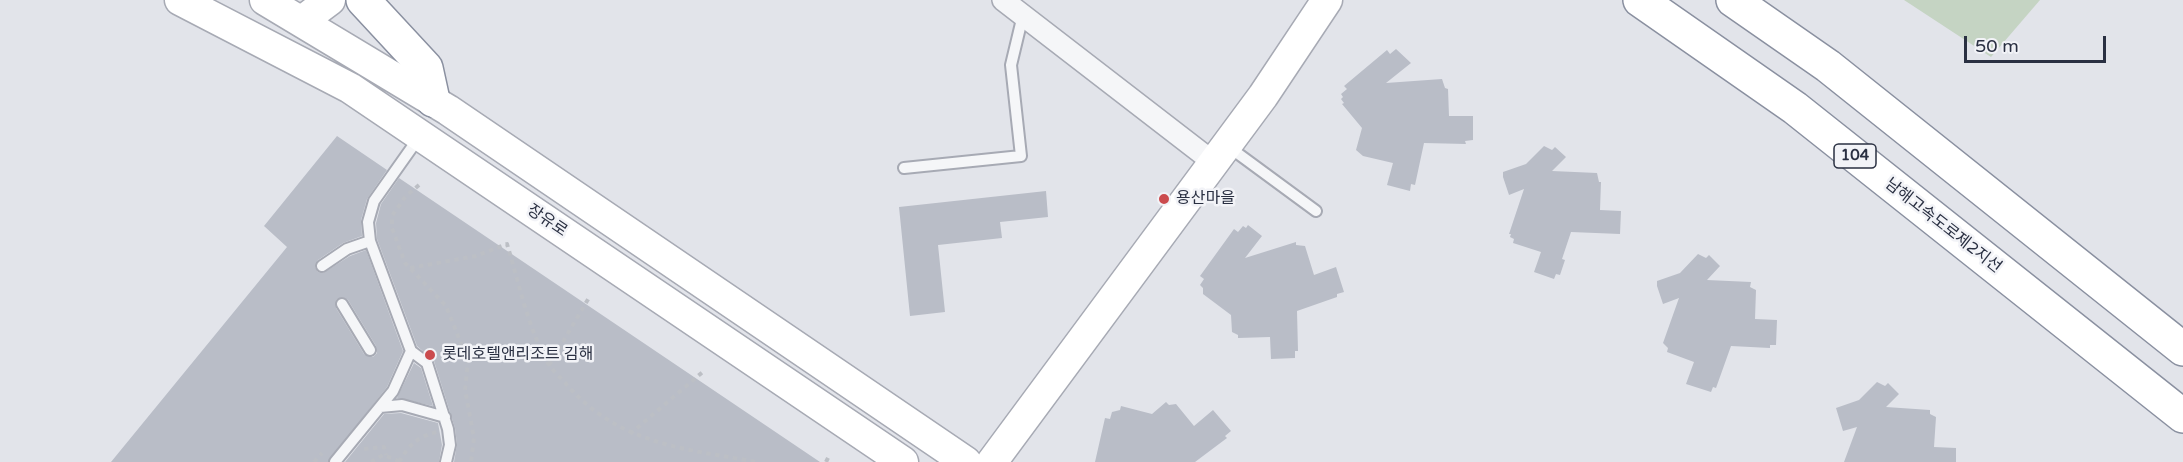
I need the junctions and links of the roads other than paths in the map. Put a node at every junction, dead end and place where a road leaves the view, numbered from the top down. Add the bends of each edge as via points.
1 (180, 0) edge
2 (265, 0) edge
3 (330, 0) edge
4 (363, 0) edge
5 (1003, 0) edge
6 (1327, 0) edge
7 (1640, 0) edge
8 (1733, 0) edge
9 (1023, 15) junction
10 (302, 21) junction
11 (433, 100) junction
12 (420, 136) junction
13 (1219, 153) junction
14 (904, 168) dead end
15 (1316, 211) dead end
16 (370, 241) junction
17 (322, 266) dead end
18 (342, 304) dead end
19 (2183, 349) edge
20 (370, 350) dead end
21 (411, 351) junction
22 (380, 407) junction
23 (2183, 416) edge
24 (444, 417) junction
25 (335, 462) edge
26 (446, 462) edge
27 (903, 462) edge
28 (966, 462) edge
29 (992, 462) edge

1 - 12 main road, 장유로 via 350,88
2 - 10 main road
3 - 10 main road
4 - 11 highway via 426,68
5 - 9 street
6 - 13 main road via 1263,96
7 - 23 highway, 남해고속도로제2지선 / 104 via 1795,108
8 - 19 highway via 1828,66
9 - 13 street
9 - 14 lane via 1011,65 1021,156
10 - 11 main road
11 - 28 main road
12 - 16 lane via 374,201 368,222
12 - 27 main road, 장유로
13 - 15 lane
13 - 29 main road
16 - 17 lane via 346,249
16 - 21 lane
18 - 20 lane
21 - 22 lane via 393,391
21 - 24 lane via 427,363
22 - 24 lane via 402,405
22 - 25 lane
24 - 26 lane via 450,445

